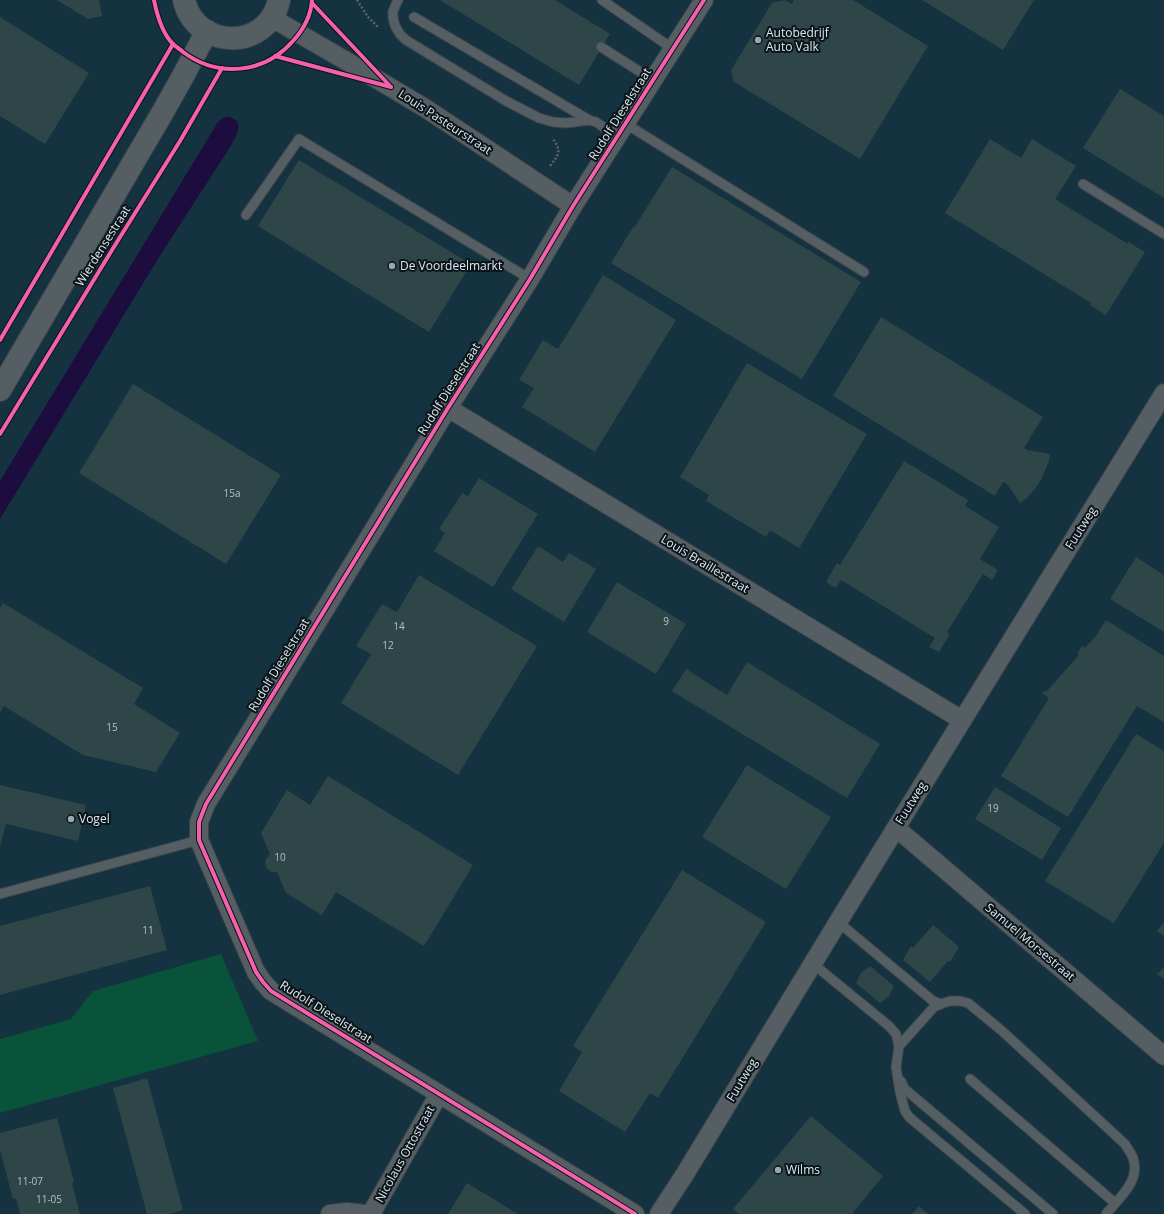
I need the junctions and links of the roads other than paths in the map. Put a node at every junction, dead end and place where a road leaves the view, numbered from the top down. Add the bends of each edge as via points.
1 (184, 0) edge
2 (398, 0) edge
3 (602, 0) edge
4 (704, 0) edge
5 (276, 9) edge
6 (414, 17) dead end
7 (207, 32) junction
8 (601, 47) dead end
9 (673, 49) junction
10 (653, 80) junction
11 (589, 120) junction
12 (622, 131) junction
13 (1083, 184) dead end
14 (573, 206) junction
15 (246, 215) dead end
16 (1164, 234) edge
17 (864, 272) dead end
18 (530, 279) junction
19 (0, 390) edge
20 (1164, 393) edge
21 (448, 408) junction
22 (962, 720) junction
23 (896, 828) junction
24 (199, 840) junction
25 (0, 894) edge
26 (838, 922) junction
27 (812, 963) junction
28 (941, 1004) junction
29 (899, 1046) junction
30 (1164, 1056) edge
31 (898, 1076) junction
32 (970, 1079) dead end
33 (439, 1094) junction
34 (1115, 1203) junction
35 (330, 1214) edge
36 (364, 1214) edge
37 (371, 1214) edge
38 (635, 1214) edge
39 (659, 1214) edge
40 (1025, 1214) edge
41 (1053, 1214) edge
42 (1106, 1214) edge

1 - 7 street via 192,19
2 - 11 lane via 393,12 394,20 398,31 406,40 506,101 539,118 560,123
3 - 9 lane
4 - 9 street, Rudolf Dieselstraat
5 - 7 street via 263,28 251,35 225,39
5 - 14 street, Louis Pasteurstraat via 354,66 425,108
6 - 11 lane
7 - 19 street, Wierdensestraat
8 - 10 lane
9 - 10 street, Rudolf Dieselstraat
10 - 12 street, Rudolf Dieselstraat
11 - 12 lane
12 - 14 street, Rudolf Dieselstraat
12 - 17 lane
13 - 16 lane
14 - 18 street, Rudolf Dieselstraat
15 - 18 lane via 299,139
18 - 21 street, Rudolf Dieselstraat
20 - 22 street, Fuutweg
21 - 22 street, Louis Braillestraat
21 - 24 street, Rudolf Dieselstraat via 206,804 199,822
22 - 23 street, Fuutweg
23 - 26 street, Fuutweg
23 - 30 street, Samuel Morsestraat
24 - 25 lane
24 - 33 street, Rudolf Dieselstraat via 263,982 280,996
26 - 27 street, Fuutweg
26 - 28 lane via 922,992
27 - 29 lane via 886,1024 896,1034
27 - 39 street, Fuutweg
28 - 29 lane via 934,1007
28 - 34 lane via 950,1001 968,1003 1125,1144 1133,1157 1136,1172 1131,1184
29 - 31 lane via 896,1067
31 - 40 lane via 905,1111 909,1117
31 - 41 lane via 904,1088
32 - 34 lane
33 - 37 street, Nicolaus Ottostraat
33 - 38 street, Rudolf Dieselstraat
34 - 42 lane
35 - 36 street, Nicolaus Ottostraat

